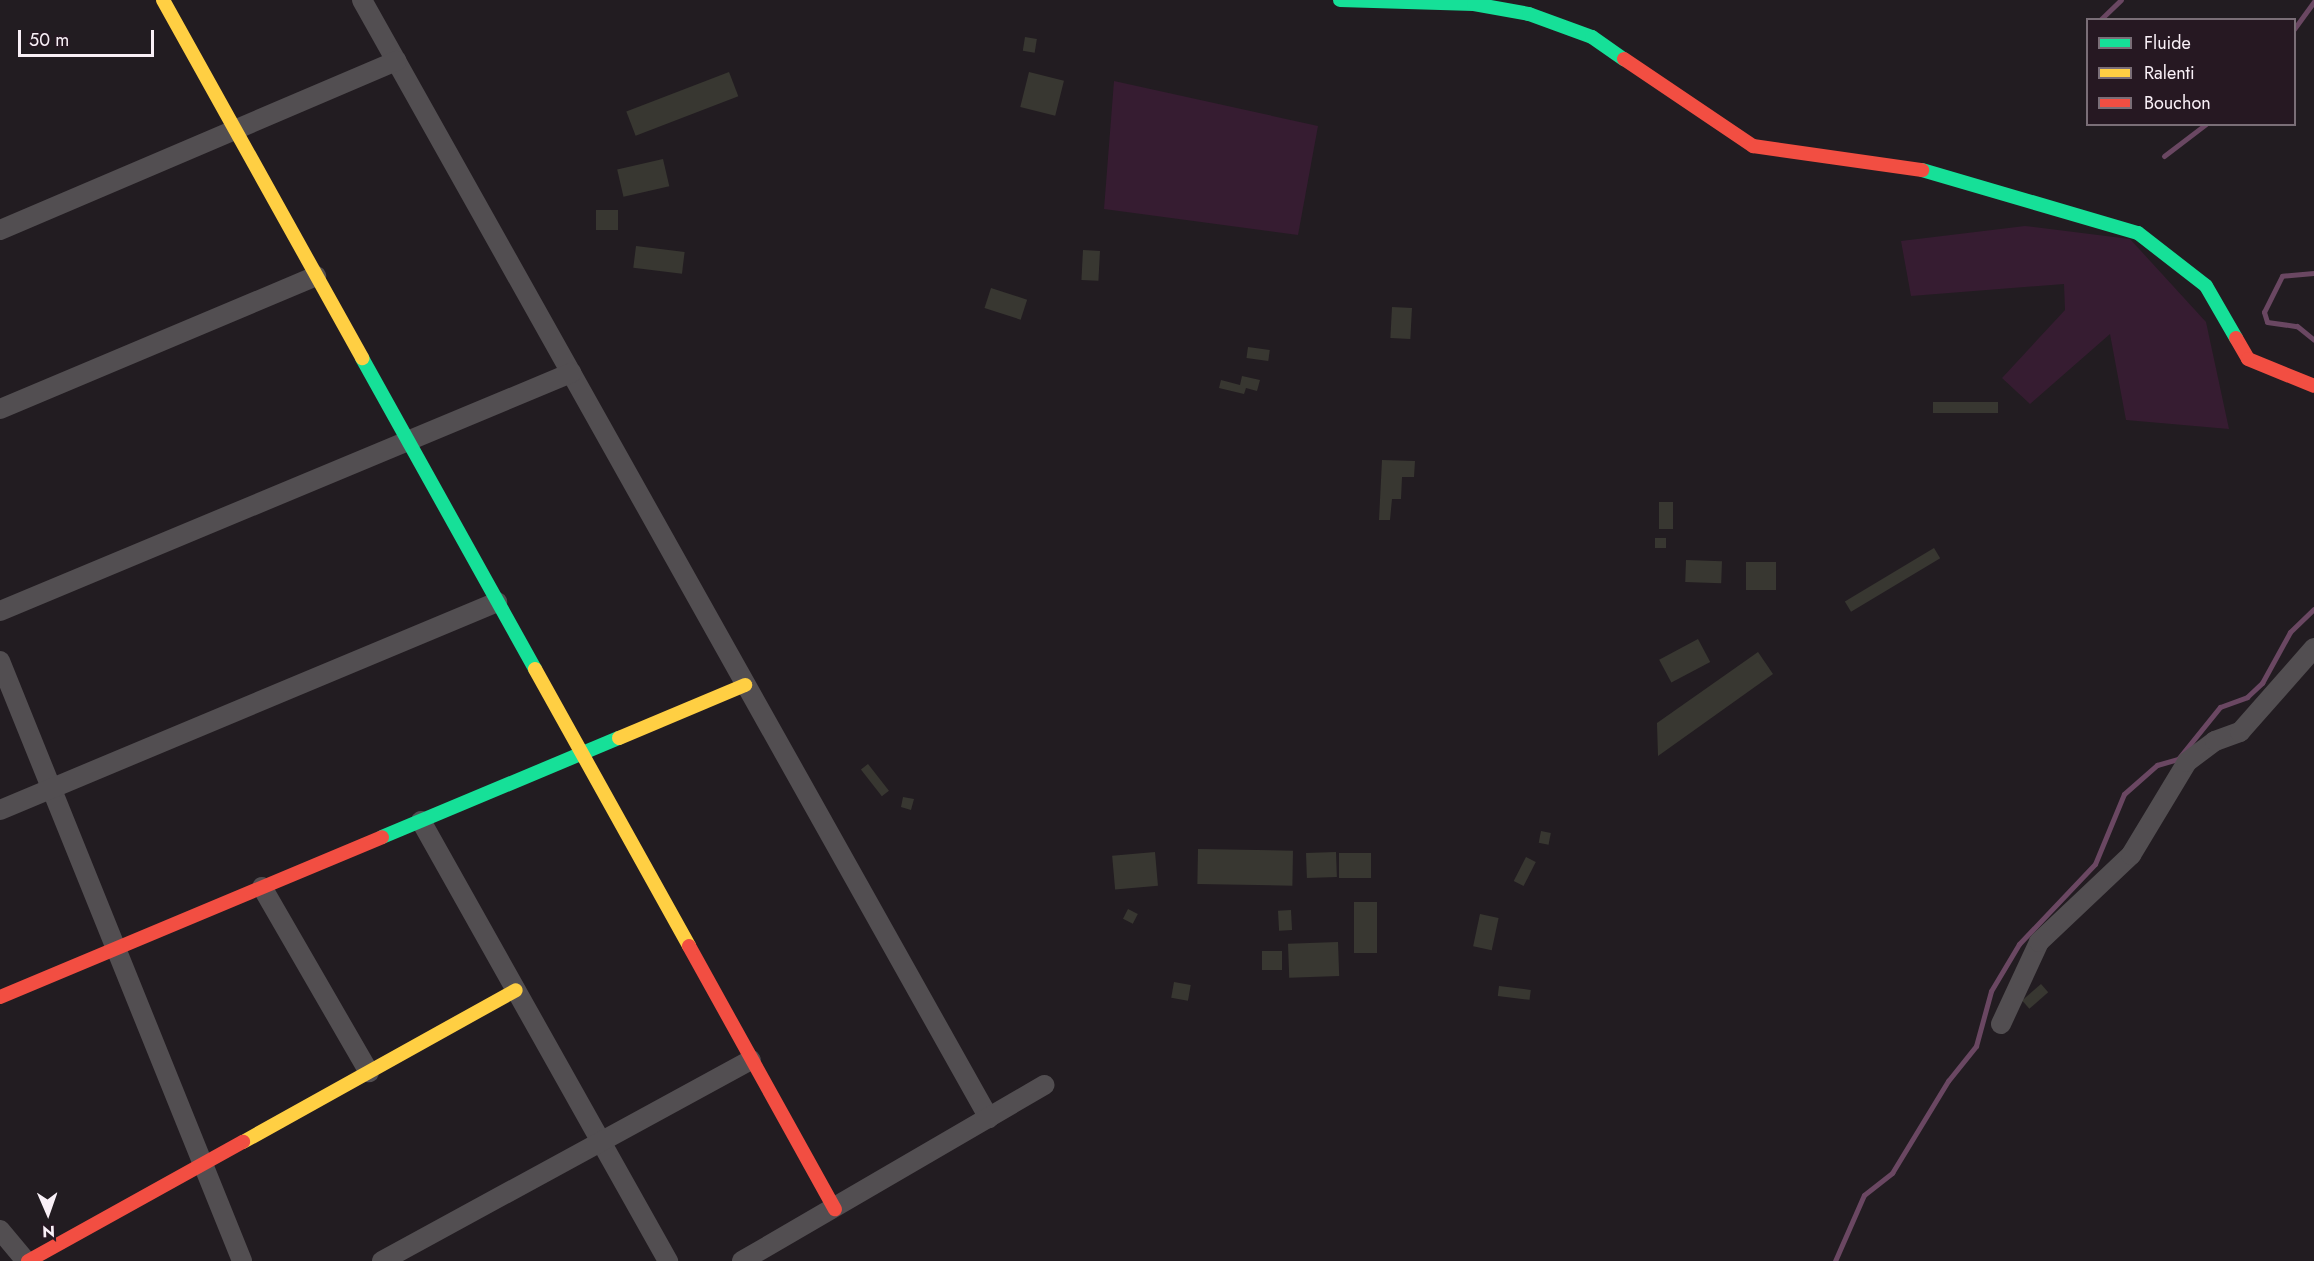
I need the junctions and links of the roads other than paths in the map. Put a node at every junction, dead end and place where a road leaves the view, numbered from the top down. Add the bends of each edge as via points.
1 (163, 0) edge
2 (362, 0) edge
3 (1340, 0) edge
4 (396, 61) junction
5 (235, 129) junction
6 (0, 230) edge
7 (316, 276) junction
8 (571, 373) junction
9 (2314, 386) edge
10 (0, 409) edge
11 (407, 441) junction
12 (497, 602) junction
13 (0, 611) edge
14 (2314, 648) edge
15 (0, 661) edge
16 (745, 685) junction
17 (581, 754) junction
18 (52, 789) junction
19 (0, 810) edge
20 (421, 821) junction
21 (262, 887) junction
22 (116, 949) junction
23 (516, 990) junction
24 (0, 997) edge
25 (2001, 1024) dead end
26 (752, 1060) junction
27 (369, 1072) junction
28 (1045, 1085) dead end
29 (989, 1118) junction
30 (601, 1142) junction
31 (203, 1164) junction
32 (835, 1209) junction
33 (0, 1230) edge
34 (27, 1261) edge
35 (242, 1261) edge
36 (382, 1261) edge
37 (668, 1261) edge
38 (742, 1261) edge

1 - 5 street
2 - 4 street
3 - 9 street via 1474,4 1529,14 1592,37 1753,146 1960,179 2138,233 2206,286 2248,359
4 - 5 street
4 - 8 street
5 - 6 street
5 - 7 street
7 - 10 street
7 - 11 street
8 - 11 street
8 - 16 street
11 - 12 street
11 - 13 street
12 - 17 street
12 - 18 street
14 - 25 street via 2240,732 2215,741 2187,762 2131,855 2039,942
15 - 18 street
16 - 17 street
16 - 29 street
17 - 20 street
17 - 26 street
18 - 19 street
18 - 22 street
20 - 21 street
20 - 23 street
21 - 22 street
21 - 27 street
22 - 24 street
22 - 31 street
23 - 27 street
23 - 30 street
26 - 30 street
26 - 32 street
27 - 31 street
28 - 29 street
29 - 32 street
30 - 36 street
30 - 37 street
31 - 34 street
31 - 35 street
32 - 38 street
33 - 34 street

